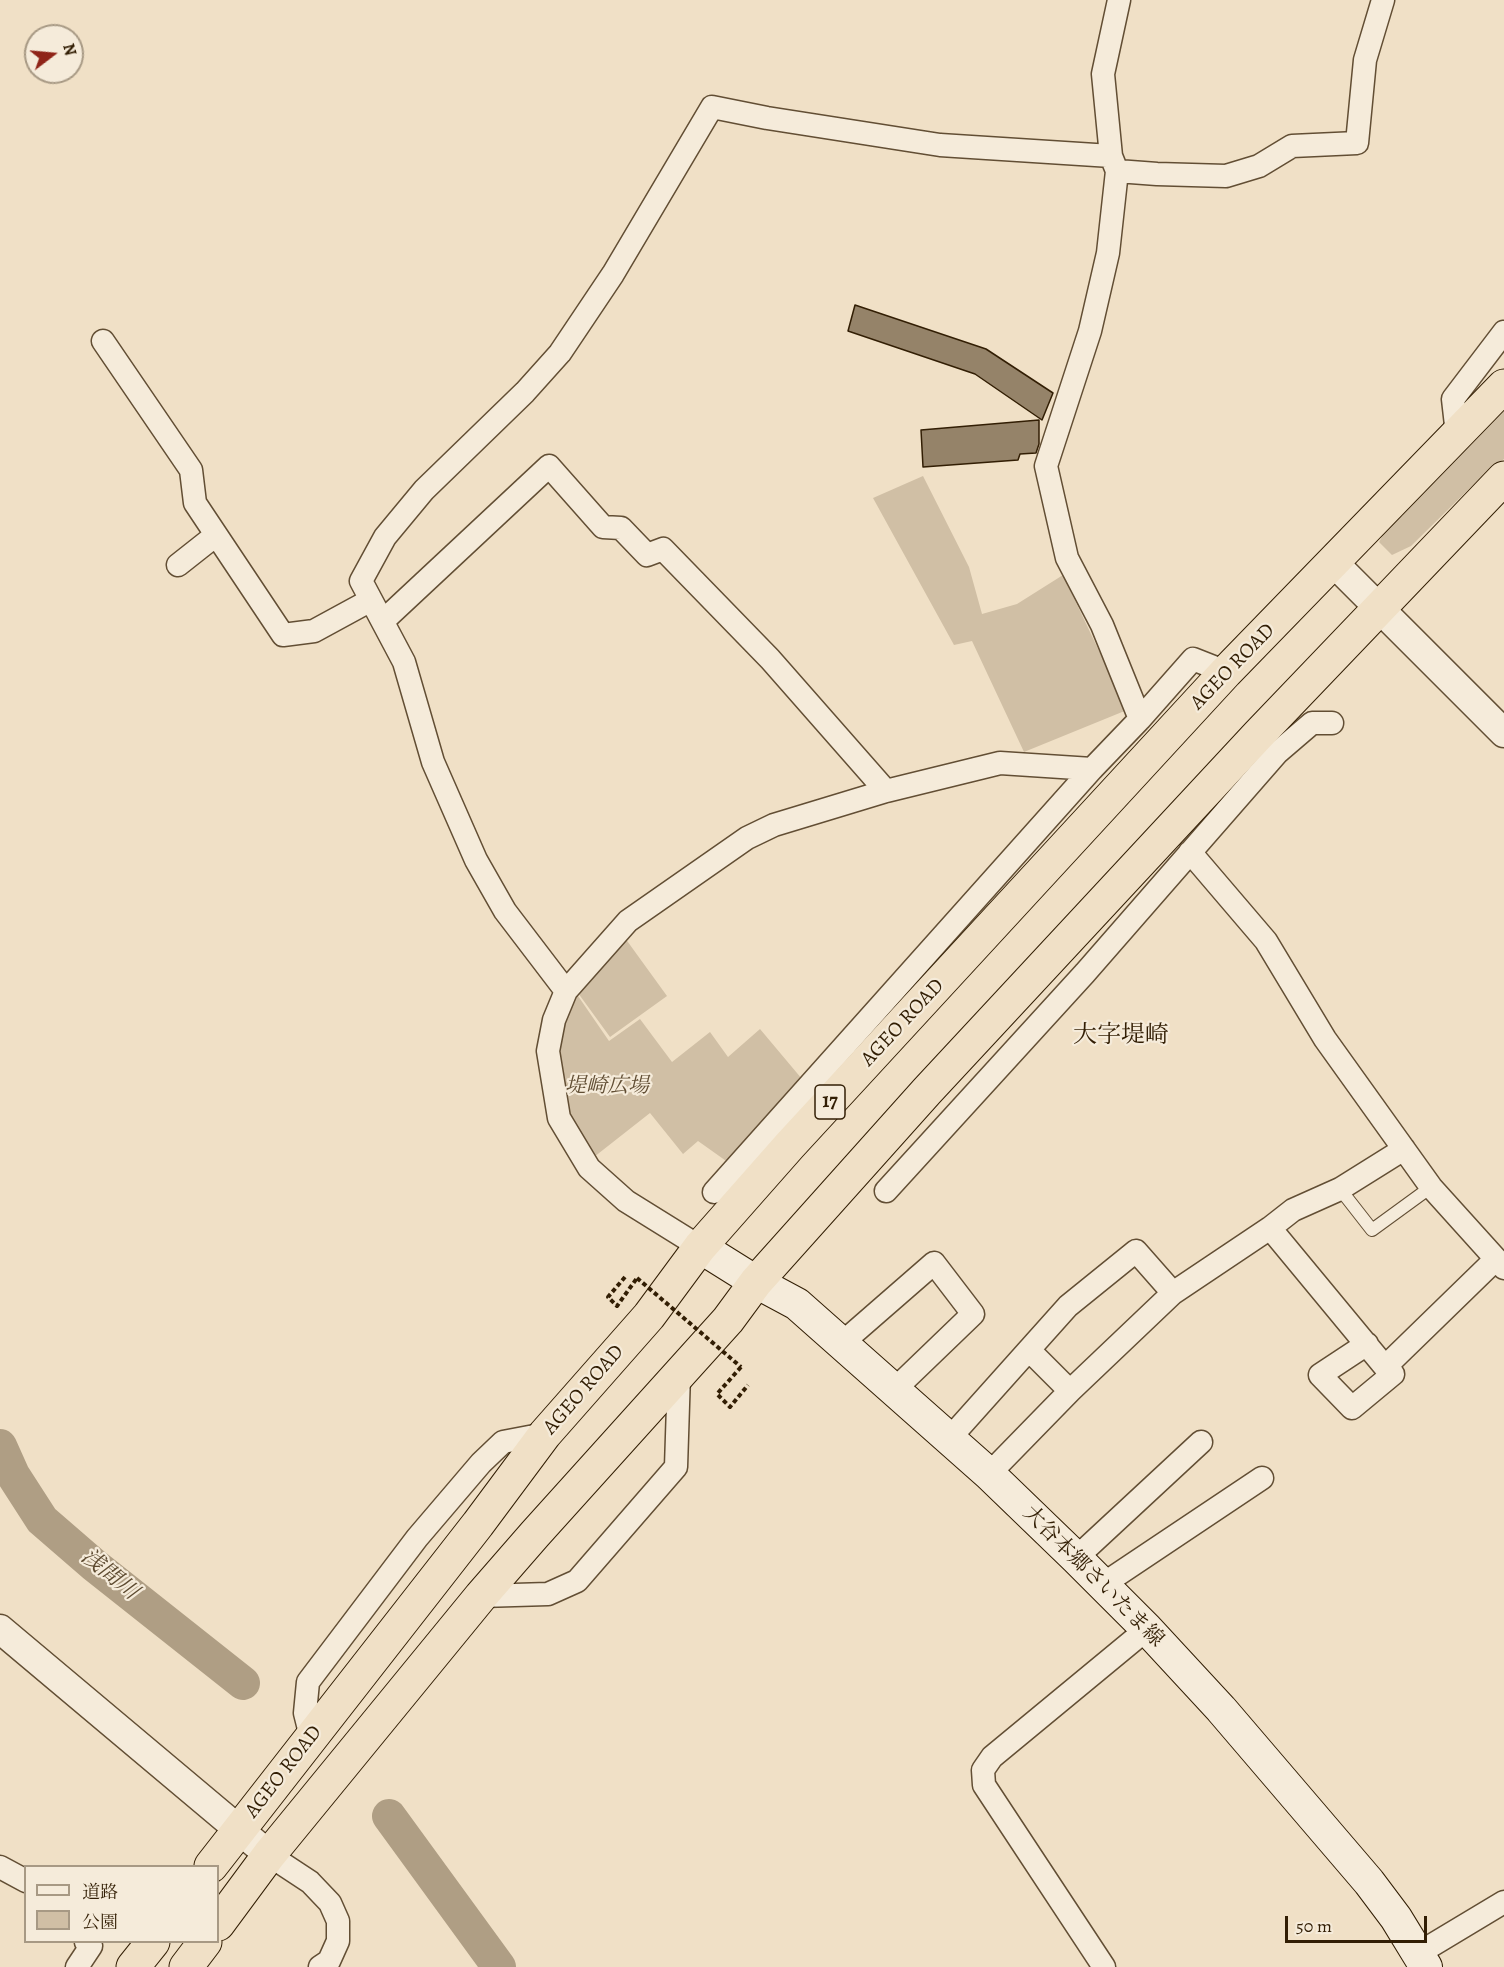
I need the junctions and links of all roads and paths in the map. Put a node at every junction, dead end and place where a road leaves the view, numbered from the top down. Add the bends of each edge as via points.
1 (1119, 0) edge
2 (1383, 0) edge
3 (1114, 163) junction
4 (1504, 332) edge
5 (103, 341) dead end
6 (1504, 386) edge
7 (1458, 434) junction
8 (1504, 478) edge
9 (216, 535) junction
10 (1334, 563) junction
11 (178, 565) dead end
12 (371, 600) junction
13 (1380, 609) junction
14 (383, 621) junction
15 (1226, 672) junction
16 (1140, 719) junction
17 (1332, 723) dead end
18 (1504, 734) edge
19 (1268, 744) junction
20 (1092, 769) junction
21 (886, 791) junction
22 (1190, 852) junction
23 (566, 991) junction
24 (927, 1090) junction
25 (969, 1100) junction
26 (783, 1133) junction
27 (1404, 1149) junction
28 (1431, 1186) junction
29 (1340, 1189) junction
30 (886, 1191) dead end
31 (714, 1192) dead end
32 (1270, 1228) junction
33 (700, 1247) junction
34 (1500, 1264) edge
35 (625, 1277) dead end
36 (756, 1282) junction
37 (1173, 1293) junction
38 (840, 1344) junction
39 (1367, 1344) junction
40 (1029, 1350) junction
41 (1385, 1366) junction
42 (679, 1374) junction
43 (748, 1385) dead end
44 (893, 1391) junction
45 (1070, 1391) junction
46 (949, 1439) junction
47 (1201, 1442) dead end
48 (989, 1474) junction
49 (1262, 1478) dead end
50 (1076, 1558) junction
51 (1102, 1585) junction
52 (482, 1596) junction
53 (0, 1629) edge
54 (1147, 1629) junction
55 (239, 1830) junction
56 (269, 1855) junction
57 (212, 1865) edge
58 (0, 1868) edge
59 (24, 1880) edge
60 (1504, 1902) edge
61 (219, 1923) edge
62 (88, 1943) edge
63 (151, 1943) edge
64 (204, 1943) edge
65 (1422, 1960) edge
66 (77, 1967) edge
67 (133, 1967) edge
68 (186, 1967) edge
69 (320, 1967) edge
70 (1104, 1967) edge

1 - 3 street via 1103,74
2 - 3 street via 1365,60 1357,143 1293,146 1259,166 1226,176 1157,174
3 - 12 street via 940,145 712,107 613,274 560,352 525,392 424,490 385,537 361,581
3 - 16 street via 1108,253 1090,331 1046,466 1067,558 1102,625
4 - 7 street via 1454,399
5 - 9 street via 191,470 195,502
6 - 7 highway, AGEO ROAD / 17
7 - 10 highway, AGEO ROAD / 17
8 - 13 highway, AGEO ROAD
9 - 11 street
9 - 12 street via 283,635 314,631
10 - 13 street
10 - 15 highway, AGEO ROAD / 17
12 - 14 street
13 - 18 street
13 - 19 highway, AGEO ROAD
14 - 21 street via 549,466 603,526 621,528 648,555 663,549 770,659
14 - 23 street via 404,662 434,762 476,860 505,911
15 - 16 street via 1193,659
15 - 26 highway, AGEO ROAD / 17
16 - 20 street
17 - 19 street via 1312,723
19 - 22 street
19 - 24 highway, AGEO ROAD
20 - 21 street via 1000,763
20 - 26 street
21 - 23 street via 774,825 747,838 628,921
22 - 25 street
22 - 27 street via 1266,941 1325,1039
23 - 33 street via 554,1020 548,1051 559,1118 590,1168 626,1201
24 - 25 street
24 - 36 highway, AGEO ROAD
25 - 30 street
26 - 31 street
26 - 33 highway, AGEO ROAD / 17
27 - 28 street
27 - 29 street
28 - 29 lane via 1372,1230
28 - 34 street
29 - 32 street via 1293,1210
32 - 37 street
32 - 39 street
33 - 36 main road, 大谷本郷さいたま線
33 - 55 highway, AGEO ROAD / 17 via 649,1316 545,1434
34 - 41 street
35 - 43 path, bridge via 608,1297 617,1306 638,1278 741,1367 717,1394 730,1407
36 - 38 main road, 大谷本郷さいたま線 via 797,1304
36 - 42 highway, AGEO ROAD
37 - 40 street via 1136,1251 1068,1306
37 - 45 street
38 - 44 main road, 大谷本郷さいたま線
38 - 44 street via 934,1263 973,1314
39 - 41 street
39 - 41 street via 1320,1375 1352,1408 1393,1374
40 - 45 street
40 - 46 street
42 - 52 highway, AGEO ROAD
42 - 52 street via 676,1467 577,1581 548,1594
44 - 46 main road, 大谷本郷さいたま線
45 - 48 street
46 - 48 main road, 大谷本郷さいたま線
47 - 50 street
48 - 50 main road, 大谷本郷さいたま線
49 - 51 street
50 - 51 main road, 大谷本郷さいたま線
51 - 54 main road, 大谷本郷さいたま線
52 - 56 highway, AGEO ROAD
53 - 55 street
54 - 65 main road, 大谷本郷さいたま線 via 1369,1882
54 - 70 street via 992,1757 982,1770 984,1785
55 - 56 street
55 - 57 highway, AGEO ROAD / 17
56 - 61 highway, AGEO ROAD
56 - 69 street via 310,1882 330,1903 338,1921 338,1941 329,1961
58 - 59 street
60 - 65 street
62 - 66 street via 91,1946
63 - 67 highway
64 - 68 highway

